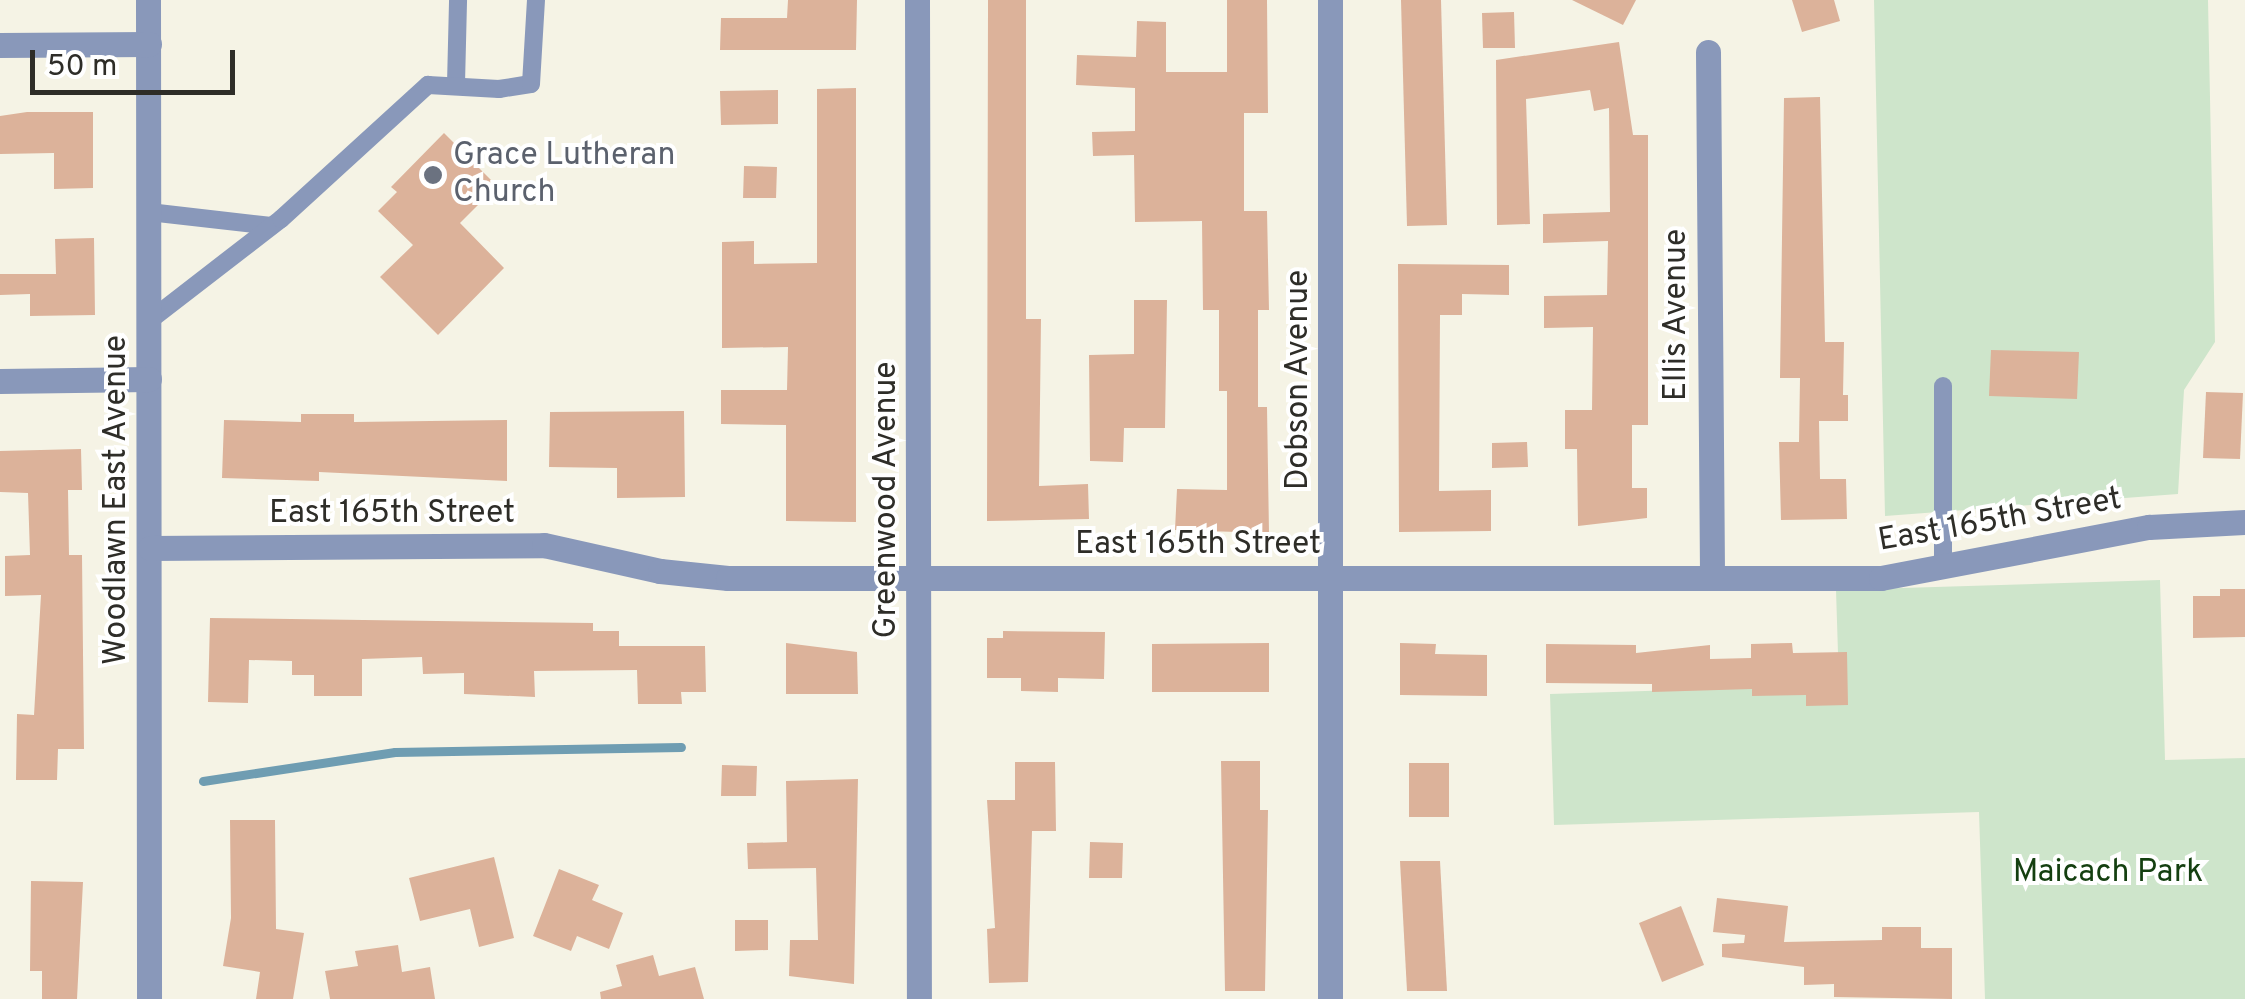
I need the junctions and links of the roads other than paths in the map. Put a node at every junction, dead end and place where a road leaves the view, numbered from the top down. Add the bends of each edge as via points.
1 (148, 0) edge
2 (458, 0) edge
3 (536, 0) edge
4 (918, 0) edge
5 (1330, 0) edge
6 (149, 44) junction
7 (0, 46) edge
8 (1708, 52) dead end
9 (456, 84) junction
10 (149, 212) junction
11 (271, 226) junction
12 (149, 322) junction
13 (149, 379) junction
14 (0, 381) edge
15 (1943, 386) dead end
16 (2245, 522) edge
17 (150, 548) junction
18 (1943, 569) junction
19 (1712, 577) junction
20 (920, 578) junction
21 (1332, 578) junction
22 (148, 999) edge
23 (918, 999) edge
24 (1330, 999) edge

1 - 6 street, Woodlawn East Avenue
2 - 9 lane
3 - 9 lane via 531,84
4 - 20 street, Greenwood Avenue
5 - 21 street, Dobson Avenue
6 - 7 street
6 - 10 street, Woodlawn East Avenue
8 - 19 street, Ellis Avenue
9 - 11 lane via 428,85
10 - 11 lane
10 - 12 street, Woodlawn East Avenue
11 - 12 lane
12 - 13 street, Woodlawn East Avenue
13 - 14 street
13 - 17 street, Woodlawn East Avenue
15 - 18 lane
16 - 18 street, East 165th Street via 2149,527
17 - 20 street, East 165th Street via 544,545 694,576
17 - 22 street, Woodlawn East Avenue
18 - 19 street, East 165th Street via 1881,578
19 - 21 street, East 165th Street
20 - 21 street, East 165th Street
20 - 23 street, Greenwood Avenue
21 - 24 street, Dobson Avenue

